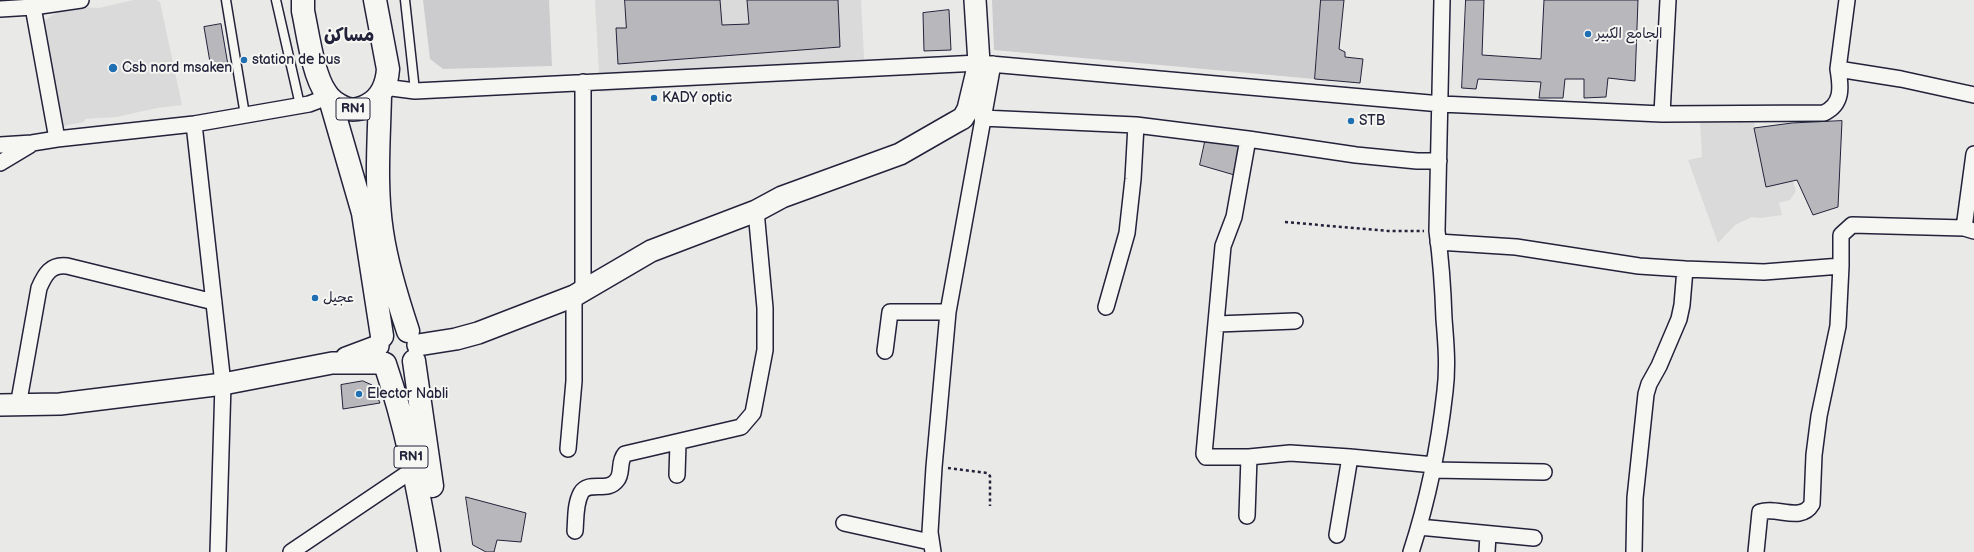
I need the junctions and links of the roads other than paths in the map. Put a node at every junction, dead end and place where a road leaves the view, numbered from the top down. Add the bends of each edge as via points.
1 (81, 0) edge
2 (226, 0) edge
3 (276, 0) edge
4 (303, 0) edge
5 (375, 0) edge
6 (405, 0) edge
7 (975, 0) edge
8 (1442, 0) edge
9 (1668, 0) edge
10 (1847, 0) edge
11 (33, 7) junction
12 (0, 9) edge
13 (986, 63) junction
14 (1838, 69) junction
15 (583, 82) junction
16 (382, 91) junction
17 (415, 91) junction
18 (1974, 91) edge
19 (1974, 95) edge
20 (328, 96) junction
21 (1974, 102) edge
22 (1441, 104) junction
23 (300, 105) junction
24 (1662, 114) junction
25 (245, 115) junction
26 (982, 118) junction
27 (194, 124) junction
28 (1136, 125) junction
29 (1248, 138) junction
30 (57, 139) junction
31 (32, 143) junction
32 (0, 145) edge
33 (1974, 154) edge
34 (1439, 161) junction
35 (0, 163) edge
36 (756, 211) junction
37 (1969, 229) edge
38 (1438, 236) junction
39 (1841, 266) junction
40 (1685, 269) junction
41 (578, 294) junction
42 (214, 302) junction
43 (1106, 307) dead end
44 (948, 312) junction
45 (1295, 321) dead end
46 (1217, 324) junction
47 (413, 346) junction
48 (885, 351) dead end
49 (382, 352) junction
50 (223, 384) junction
51 (9, 406) edge
52 (678, 443) junction
53 (568, 449) dead end
54 (1249, 457) junction
55 (1350, 457) junction
56 (1433, 468) junction
57 (414, 469) junction
58 (1544, 472) dead end
59 (677, 475) dead end
60 (1247, 516) dead end
61 (844, 523) dead end
62 (1419, 527) junction
63 (575, 531) dead end
64 (1337, 534) dead end
65 (1488, 534) junction
66 (1534, 538) dead end
67 (932, 547) edge
68 (218, 552) edge
69 (291, 552) edge
70 (430, 552) edge
71 (443, 552) edge
72 (1411, 552) edge
73 (1487, 552) edge
74 (1634, 552) edge
75 (1756, 552) edge

1 - 11 street
2 - 25 lane
3 - 23 lane
4 - 20 main road, RN1 via 303,11 319,81
5 - 16 main road, RN1 via 388,69
6 - 17 lane
7 - 13 street
8 - 22 street
9 - 24 street
10 - 14 street
11 - 12 street
11 - 30 street
13 - 15 street
13 - 22 street
13 - 26 street
13 - 36 street via 963,118 900,154 782,198
14 - 19 street via 1901,79
14 - 24 street via 1839,99 1824,113
15 - 17 street
15 - 41 street
16 - 17 street
16 - 20 main road, RN1 via 368,106 360,109 348,109
16 - 47 main road, RN1 via 378,176 381,231 391,278
18 - 19 street
19 - 21 street
20 - 23 street
20 - 49 main road, RN1 via 363,213
22 - 24 street
22 - 34 street
23 - 25 street
25 - 27 street
26 - 28 street
26 - 44 street
27 - 30 street
27 - 42 street
28 - 29 street
28 - 43 street via 1127,233
29 - 34 street via 1356,155
29 - 46 street via 1234,217 1223,246
30 - 31 street
31 - 32 street
31 - 35 street
33 - 37 street
34 - 38 street
36 - 41 street via 651,251
36 - 52 street via 765,308 765,350 753,413 741,427
37 - 39 street via 1852,225 1840,234
38 - 40 street via 1638,266
38 - 56 street via 1446,372
39 - 40 street via 1764,272
39 - 75 street via 1838,326 1819,416 1812,504 1808,511 1802,514 1760,512
40 - 74 street via 1678,319 1646,394 1635,498
41 - 47 street via 478,333
41 - 53 street
42 - 50 street
42 - 51 street via 67,266 53,267 42,279 39,288
44 - 48 street via 890,312
44 - 67 street via 934,467
45 - 46 street
46 - 54 street via 1204,454 1206,457
47 - 49 main road via 397,328 392,330
47 - 49 main road via 403,368 391,368
47 - 71 main road, RN1 via 427,458
49 - 50 street
49 - 57 main road, RN1
50 - 51 street via 60,404
50 - 68 street
52 - 59 street
52 - 63 street via 628,453 623,457 619,477 615,483 608,486 586,487 579,498
54 - 55 street via 1290,453
54 - 60 street
55 - 56 street
55 - 64 street
56 - 58 street
56 - 62 street
57 - 69 street
57 - 70 main road, RN1
61 - 67 street
62 - 65 street
62 - 72 street
65 - 66 street
65 - 73 street

